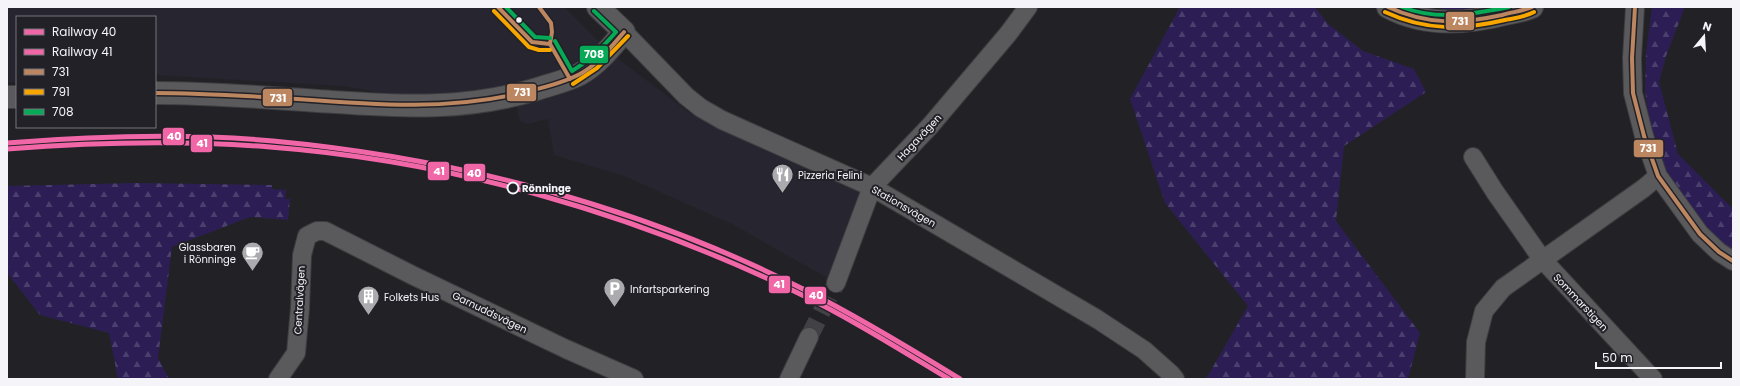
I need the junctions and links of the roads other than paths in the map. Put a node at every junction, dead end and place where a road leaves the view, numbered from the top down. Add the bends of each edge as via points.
1 (598, 7) edge
2 (1028, 7) edge
3 (1388, 7) edge
4 (1532, 7) edge
5 (1635, 7) edge
6 (624, 32) junction
7 (156, 93) edge
8 (1473, 157) dead end
9 (1658, 176) junction
10 (872, 187) junction
11 (325, 231) joint
12 (1542, 260) junction
13 (1733, 261) edge
14 (836, 283) tunnel mouth
15 (809, 337) tunnel mouth
16 (278, 379) edge
17 (634, 379) edge
18 (789, 379) edge
19 (1175, 379) edge
20 (1475, 379) edge
21 (1653, 379) edge

1 - 6 street, Stationsvägen
2 - 10 street, Hagavägen via 930,126
3 - 4 street via 1402,14 1440,22 1477,21
5 - 9 street via 1633,93
6 - 7 street via 599,60 570,79 508,97 460,105 371,105 213,93
6 - 10 street, Stationsvägen via 701,108 722,120
8 - 12 street, Sommarstigen
9 - 12 street
9 - 13 street via 1700,234
10 - 14 street, Hagavägen
10 - 19 street, Stationsvägen via 1097,319 1144,350
11 - 16 street, Centralvägen via 317,231 307,236 302,255 296,353
11 - 17 street, Garnuddsvägen
12 - 20 street via 1503,288 1484,311 1476,342
12 - 21 street, Sommarstigen
15 - 18 street

